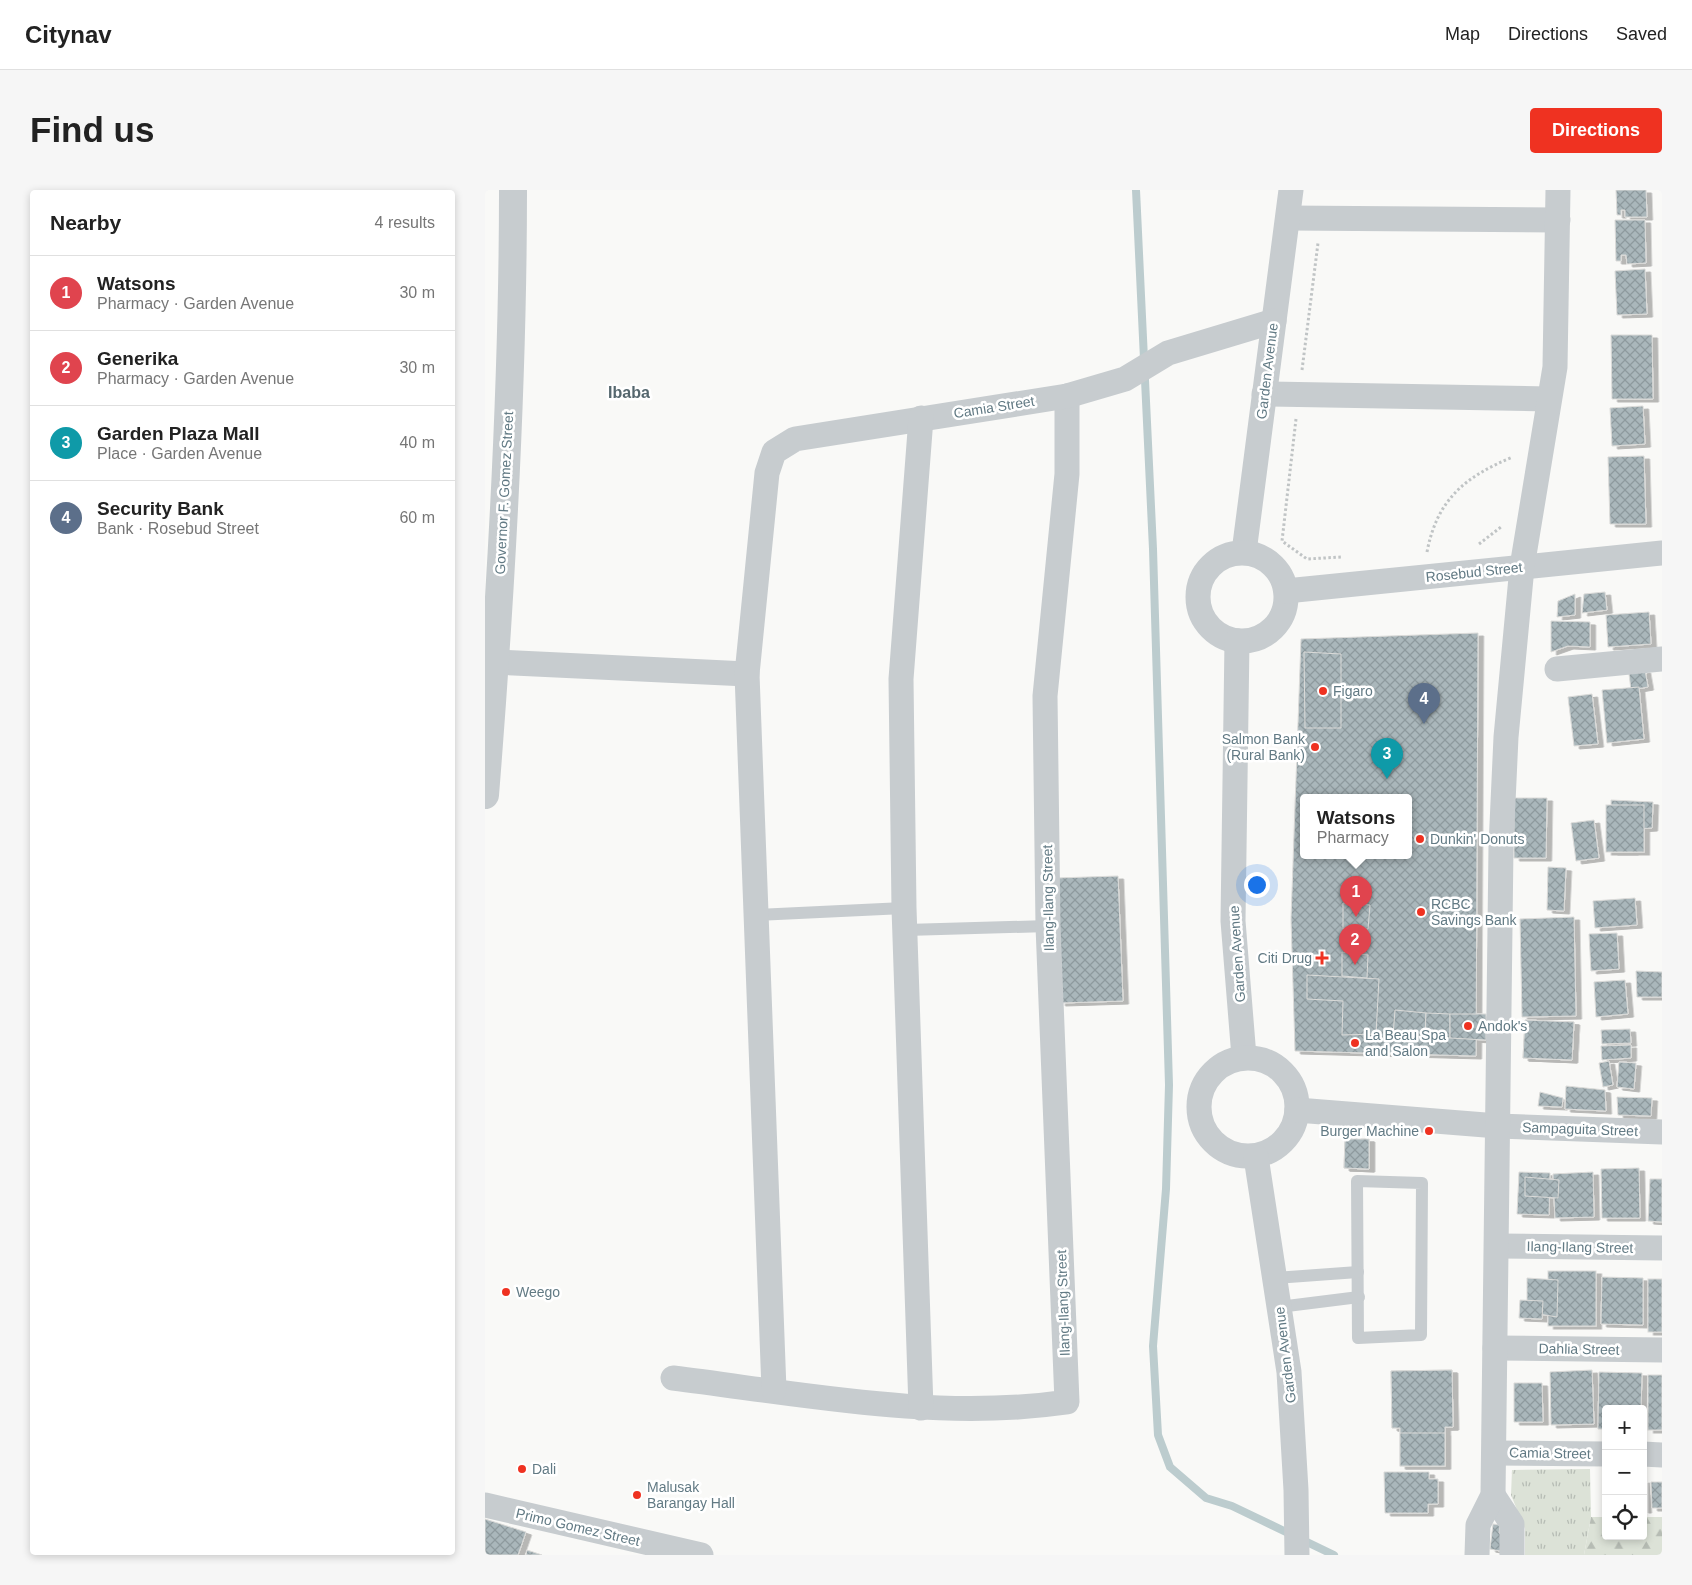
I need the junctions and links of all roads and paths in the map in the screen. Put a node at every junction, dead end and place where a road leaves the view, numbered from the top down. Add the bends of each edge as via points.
1 (513, 190) edge
2 (1291, 190) edge
3 (1558, 190) edge
4 (1288, 218) junction
5 (1558, 220) junction
6 (1273, 321) junction
7 (1264, 394) junction
8 (1067, 396) junction
9 (1549, 399) junction
10 (921, 418) junction
11 (1513, 465) dead end
12 (1503, 520) dead end
13 (1475, 547) dead end
14 (1436, 551) dead end
15 (1244, 552) junction
16 (1427, 552) junction
17 (1417, 553) dead end
18 (1662, 553) edge
19 (1344, 557) dead end
20 (1307, 559) dead end
21 (1522, 567) junction
22 (1286, 591) junction
23 (1237, 641) junction
24 (1662, 659) edge
25 (495, 662) junction
26 (1557, 669) dead end
27 (747, 674) junction
28 (485, 796) edge
29 (756, 915) junction
30 (905, 919) junction
31 (1048, 926) junction
32 (1244, 1057) junction
33 (1297, 1110) junction
34 (1498, 1126) junction
35 (1662, 1132) edge
36 (1255, 1157) junction
37 (1498, 1246) junction
38 (1662, 1248) edge
39 (1359, 1272) junction
40 (1275, 1278) junction
41 (1359, 1297) junction
42 (1279, 1307) junction
43 (1495, 1348) junction
44 (1662, 1350) edge
45 (673, 1378) dead end
46 (774, 1390) junction
47 (921, 1408) junction
48 (1494, 1453) junction
49 (1602, 1454) edge
50 (1647, 1454) edge
51 (1662, 1455) edge
52 (1493, 1495) junction
53 (485, 1505) edge
54 (697, 1555) edge
55 (1297, 1555) edge
56 (1477, 1555) edge
57 (1512, 1555) edge

1 - 25 street, Governor F. Gomez Street via 510,392
2 - 4 street, Garden Avenue
3 - 5 street
4 - 5 street
4 - 6 street, Garden Avenue
5 - 9 street via 1555,366
6 - 7 street, Garden Avenue
6 - 8 street, Camia Street via 1168,352 1125,379
7 - 9 street
7 - 15 street, Garden Avenue
8 - 10 street, Camia Street
8 - 31 street, Ilang-Ilang Street via 1067,474 1045,696
9 - 21 street
10 - 27 street, Camia Street via 795,439 774,452 767,473
10 - 30 street via 901,680
11 - 16 path via 1514,456 1485,468 1452,494 1431,531
12 - 13 path via 1501,529
14 - 16 path
15 - 22 street via 1272,564
15 - 23 street via 1227,555 1212,563 1202,577 1197,593 1199,610 1207,626 1221,636
16 - 17 path
18 - 21 street, Rosebud Street
19 - 20 path
21 - 22 street, Rosebud Street
21 - 34 street via 1506,737 1501,846
22 - 23 street via 1284,611 1273,628 1257,639
23 - 32 street, Garden Avenue via 1233,921
24 - 26 street
25 - 27 street
25 - 28 street, Governor F. Gomez Street
27 - 29 street, Camia Street
29 - 30 lane
29 - 46 street, Camia Street
30 - 31 lane
30 - 47 street
31 - 47 street, Ilang-Ilang Street via 1067,1402 1023,1408
32 - 33 street via 1266,1061 1284,1073 1295,1092
32 - 36 street via 1225,1063 1209,1076 1200,1093 1198,1113 1205,1132 1217,1148 1235,1156
33 - 34 street, Sampaguita Street
33 - 36 street via 1293,1129 1283,1142 1271,1152
34 - 35 street, Sampaguita Street
34 - 37 street
36 - 40 street, Garden Avenue
37 - 38 street, Ilang-Ilang Street
37 - 43 street
39 - 40 lane
39 - 41 lane
39 - 41 lane via 1357,1182 1422,1183 1421,1335 1358,1338
40 - 42 street, Garden Avenue
41 - 42 lane
42 - 55 street, Garden Avenue via 1289,1372
43 - 44 street, Dahlia Street
43 - 48 street
45 - 46 street
46 - 47 street
48 - 49 street, Camia Street
48 - 52 street
50 - 51 street
52 - 56 street via 1478,1525
52 - 57 street via 1512,1524
53 - 54 street, Primo Gomez Street

